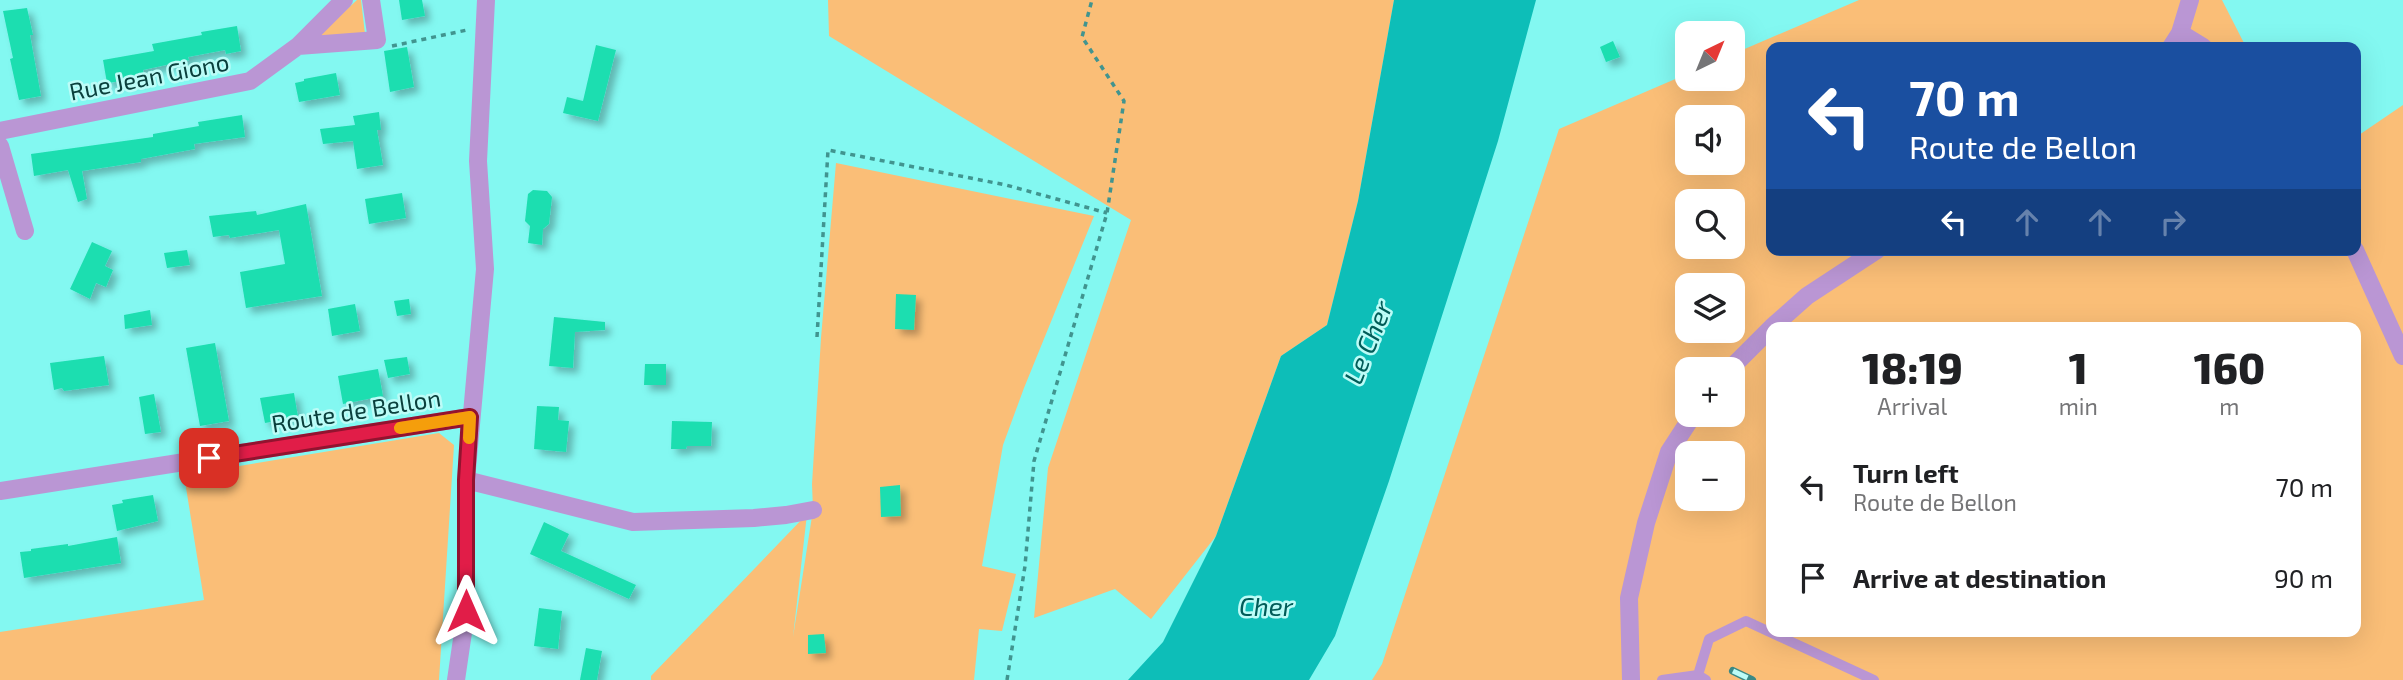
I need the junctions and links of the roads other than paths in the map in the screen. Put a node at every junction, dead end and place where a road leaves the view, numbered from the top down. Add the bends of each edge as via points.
1 (344, 0) edge
2 (371, 0) edge
3 (486, 0) edge
4 (2190, 0) edge
5 (2175, 40) edge
6 (298, 46) junction
7 (0, 131) edge
8 (0, 146) edge
9 (25, 231) dead end
10 (1868, 256) edge
11 (2358, 256) edge
12 (1779, 322) edge
13 (1766, 334) edge
14 (2403, 356) edge
15 (1742, 357) edge
16 (470, 417) junction
17 (1685, 427) edge
18 (466, 480) junction
19 (0, 491) edge
20 (813, 510) dead end
21 (1766, 630) edge
22 (1781, 637) edge
23 (1702, 678) edge
24 (456, 680) edge
25 (1631, 680) edge
26 (1662, 680) edge
27 (1874, 680) edge

1 - 6 street, Rue Jean Giono
2 - 6 street via 377,40
3 - 16 street, Route de Bellon via 478,161 485,269
4 - 5 street
6 - 7 street, Rue Jean Giono via 250,80
8 - 9 street
10 - 12 street via 1807,296
11 - 14 street
13 - 15 street
16 - 18 street, Route de Bellon
16 - 19 street, Route de Bellon
17 - 25 street via 1669,452 1629,598
18 - 20 street via 633,522 754,518
18 - 24 street, Route de Bellon via 466,611
21 - 23 lane via 1746,621 1709,639
22 - 27 lane
23 - 26 lane

